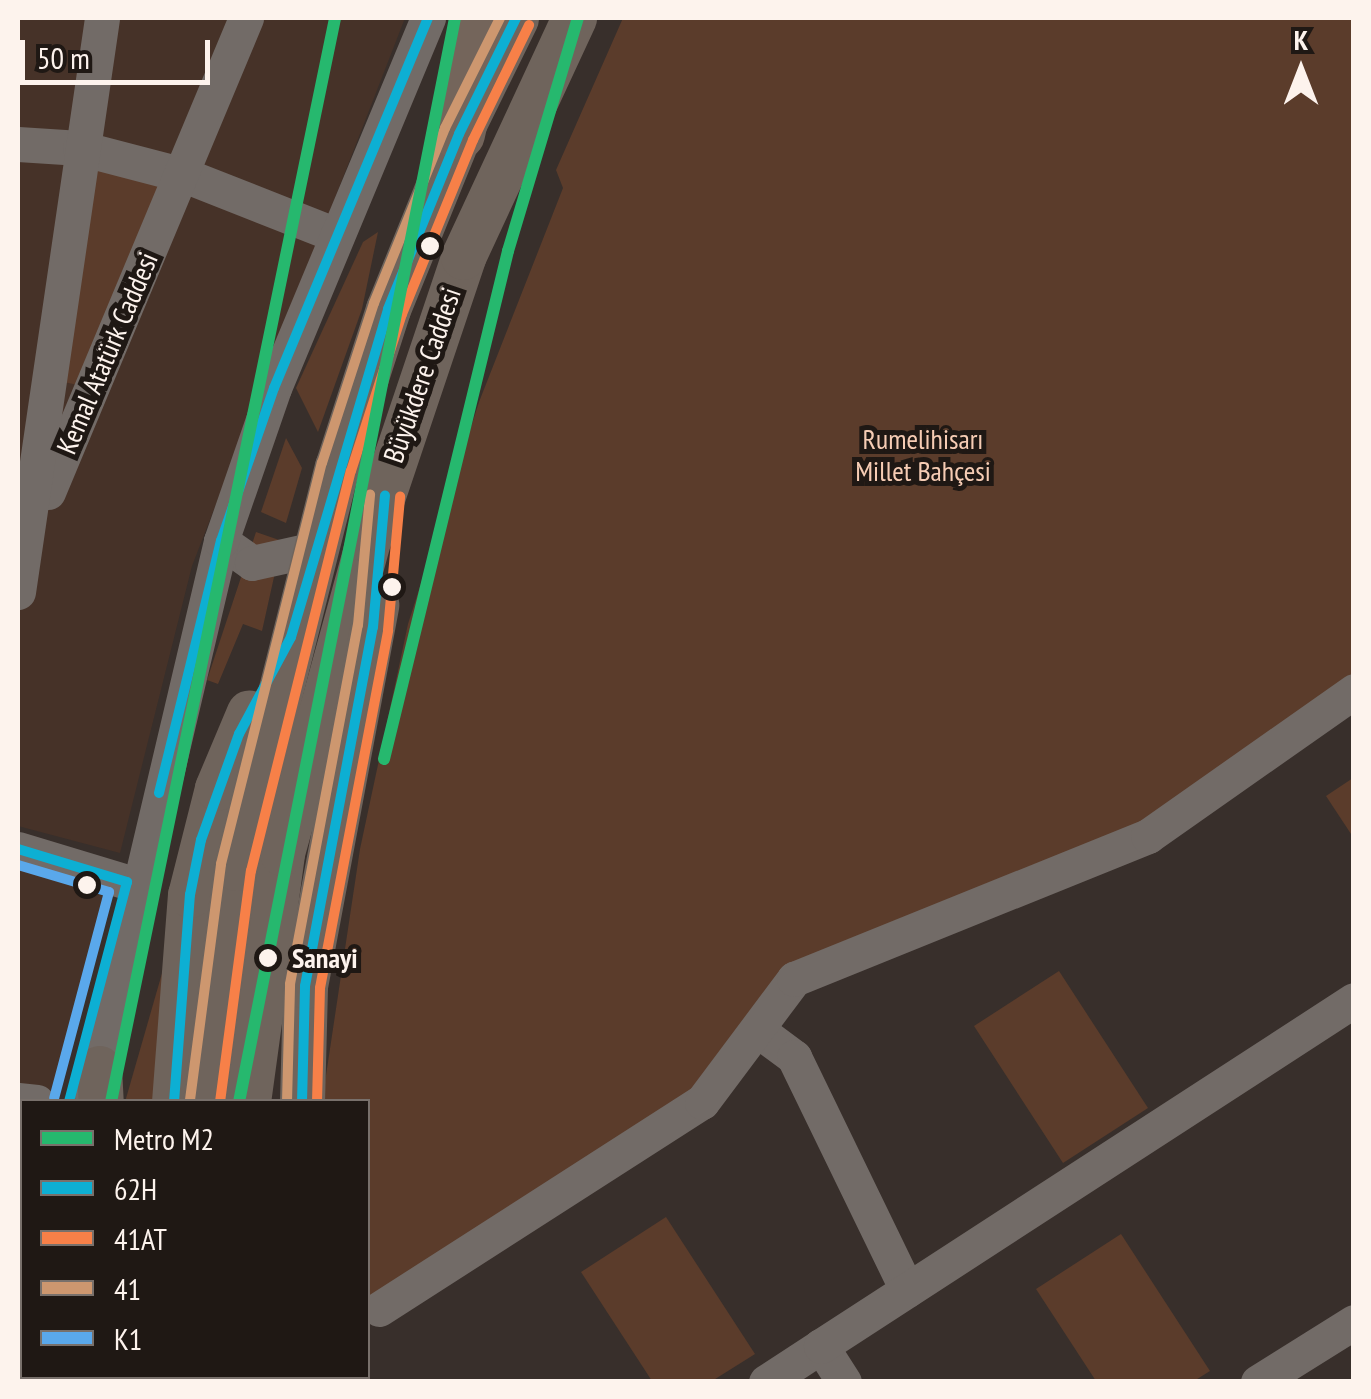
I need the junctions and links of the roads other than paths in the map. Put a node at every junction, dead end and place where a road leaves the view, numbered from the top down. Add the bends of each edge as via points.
1 (102, 18) edge
2 (246, 18) edge
3 (428, 18) edge
4 (485, 18) edge
5 (516, 18) edge
6 (574, 18) edge
7 (459, 134) junction
8 (18, 144) edge
9 (80, 148) junction
10 (184, 176) junction
11 (336, 235) junction
12 (385, 484) junction
13 (31, 531) junction
14 (222, 541) junction
15 (315, 548) junction
16 (18, 592) edge
17 (292, 637) junction
18 (1354, 691) edge
19 (25, 854) edge
20 (135, 874) junction
21 (1354, 1000) edge
22 (758, 1032) junction
23 (96, 1090) edge
24 (70, 1099) edge
25 (174, 1099) edge
26 (205, 1099) edge
27 (248, 1099) edge
28 (302, 1099) edge
29 (907, 1290) junction
30 (379, 1309) dead end
31 (1354, 1322) edge
32 (821, 1346) junction
33 (766, 1382) edge
34 (844, 1382) edge
35 (1258, 1382) edge

1 - 9 street, Kemal Atatürk Caddesi
2 - 10 street, Kemal Atatürk Caddesi
3 - 11 street
4 - 7 highway
5 - 7 main road, Büyükdere Caddesi
6 - 12 main road, Büyükdere Caddesi via 464,256
7 - 15 main road, Büyükdere Caddesi via 388,309
8 - 9 street
9 - 10 street
9 - 13 street, Kemal Atatürk Caddesi
10 - 11 street
10 - 13 street, Kemal Atatürk Caddesi
11 - 14 street
12 - 27 main road, Büyükdere Caddesi via 282,853
12 - 28 main road via 372,627 305,986
13 - 16 street, Kemal Atatürk Caddesi
14 - 15 street via 252,563
14 - 20 street
15 - 17 main road, Büyükdere Caddesi
17 - 25 main road via 245,720 201,840
17 - 26 main road, Büyükdere Caddesi via 236,868
18 - 22 street via 1148,836 794,979
19 - 20 street
20 - 23 street
20 - 24 street
21 - 29 street
22 - 29 street via 794,1057
22 - 30 street via 702,1102
29 - 32 street
31 - 35 street
32 - 33 street
32 - 34 street

